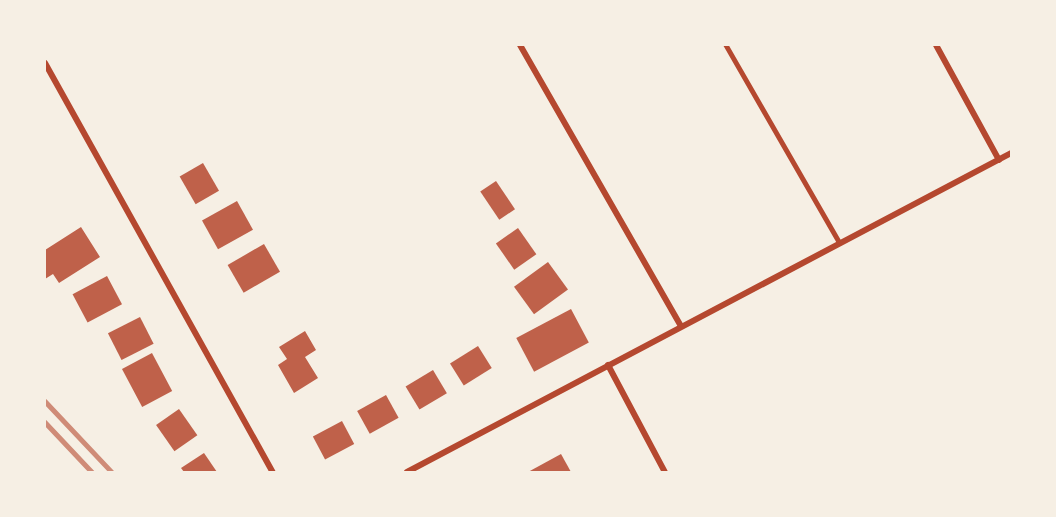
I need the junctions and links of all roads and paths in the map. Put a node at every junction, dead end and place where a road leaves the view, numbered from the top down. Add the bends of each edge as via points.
1 (520, 45) edge
2 (726, 45) edge
3 (936, 45) edge
4 (45, 63) edge
5 (1011, 153) edge
6 (999, 160) junction
7 (840, 243) junction
8 (681, 326) junction
9 (608, 365) junction
10 (273, 472) edge
11 (407, 472) edge
12 (665, 472) edge

1 - 8 street
2 - 7 lane
3 - 6 street
4 - 10 street
5 - 6 street
6 - 7 street
7 - 8 street
8 - 9 street
9 - 11 street
9 - 12 street

